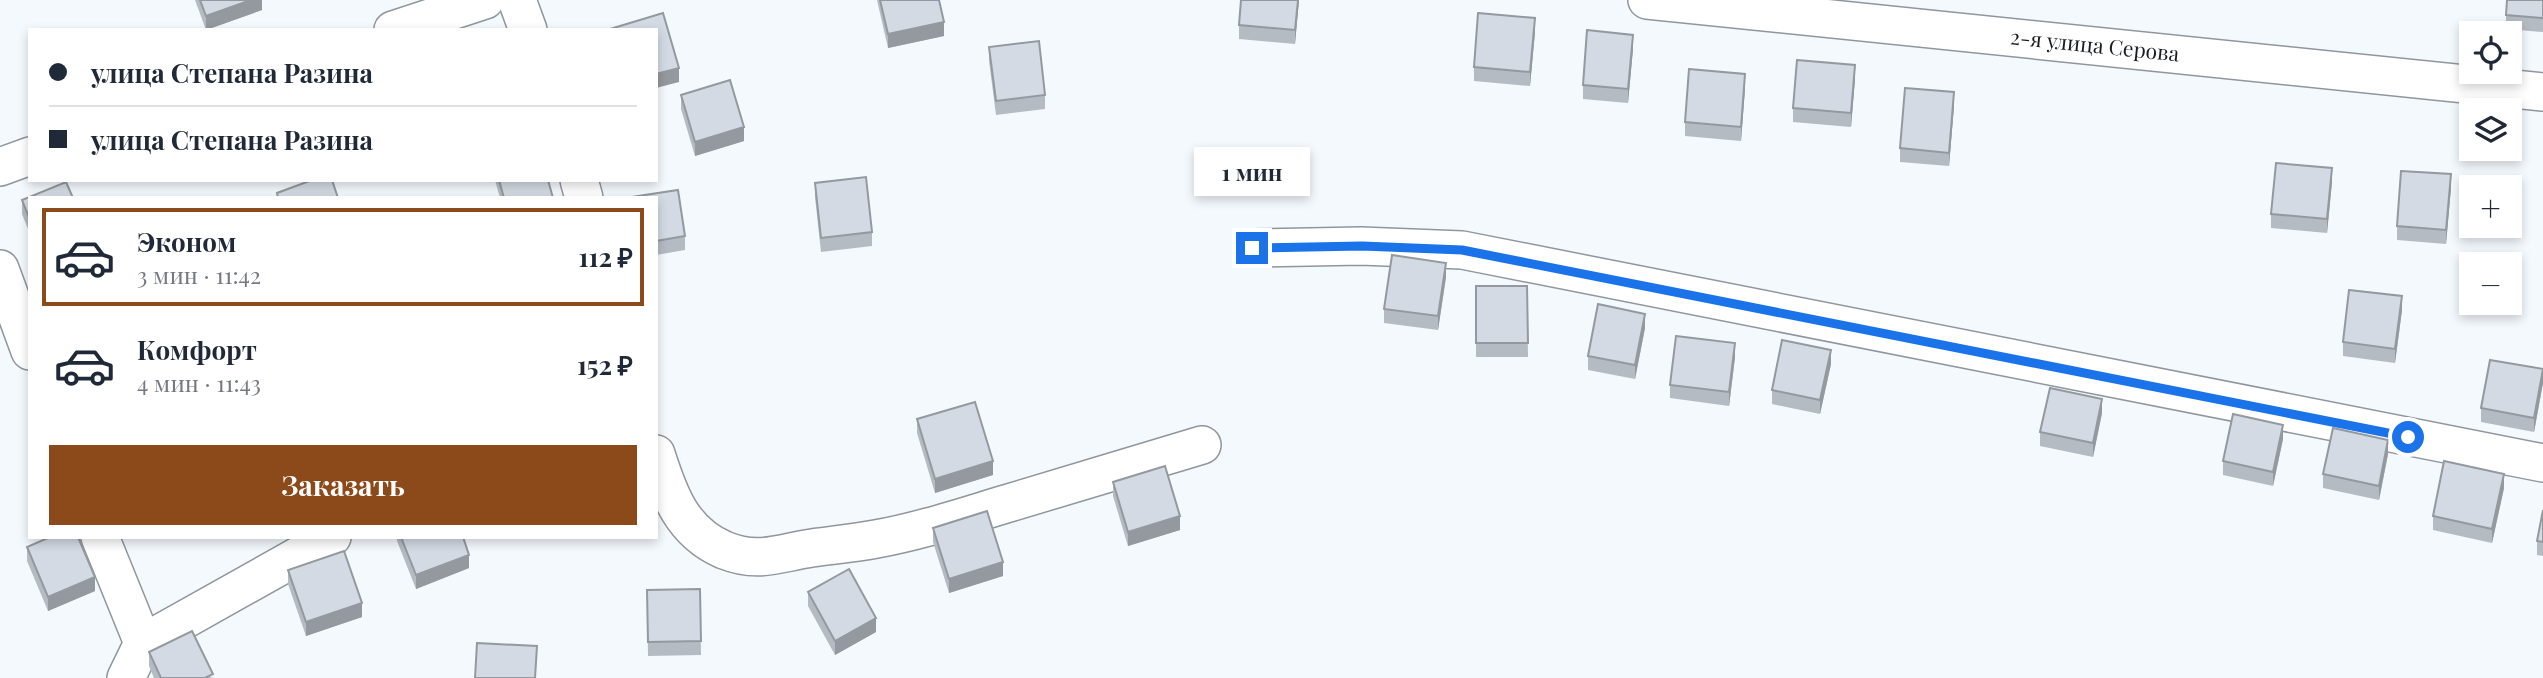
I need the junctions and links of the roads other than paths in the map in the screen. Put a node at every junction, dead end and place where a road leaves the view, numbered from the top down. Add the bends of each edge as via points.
1 (485, 0) edge
2 (517, 0) edge
3 (1647, 0) edge
4 (399, 28) edge
5 (527, 28) edge
6 (2543, 92) edge
7 (28, 157) edge
8 (0, 167) edge
9 (1252, 248) dead end
10 (0, 269) edge
11 (28, 346) edge
12 (1202, 445) dead end
13 (658, 460) edge
14 (2543, 463) edge
15 (101, 539) edge
16 (328, 539) edge
17 (143, 643) junction
18 (126, 678) edge

1 - 4 street
2 - 5 street
3 - 6 street, 2-я улица Серова
7 - 8 street
9 - 14 street via 1462,250
10 - 11 street
12 - 13 street via 925,528 766,558 743,556 698,535 668,492
15 - 17 street
16 - 17 street
17 - 18 street

